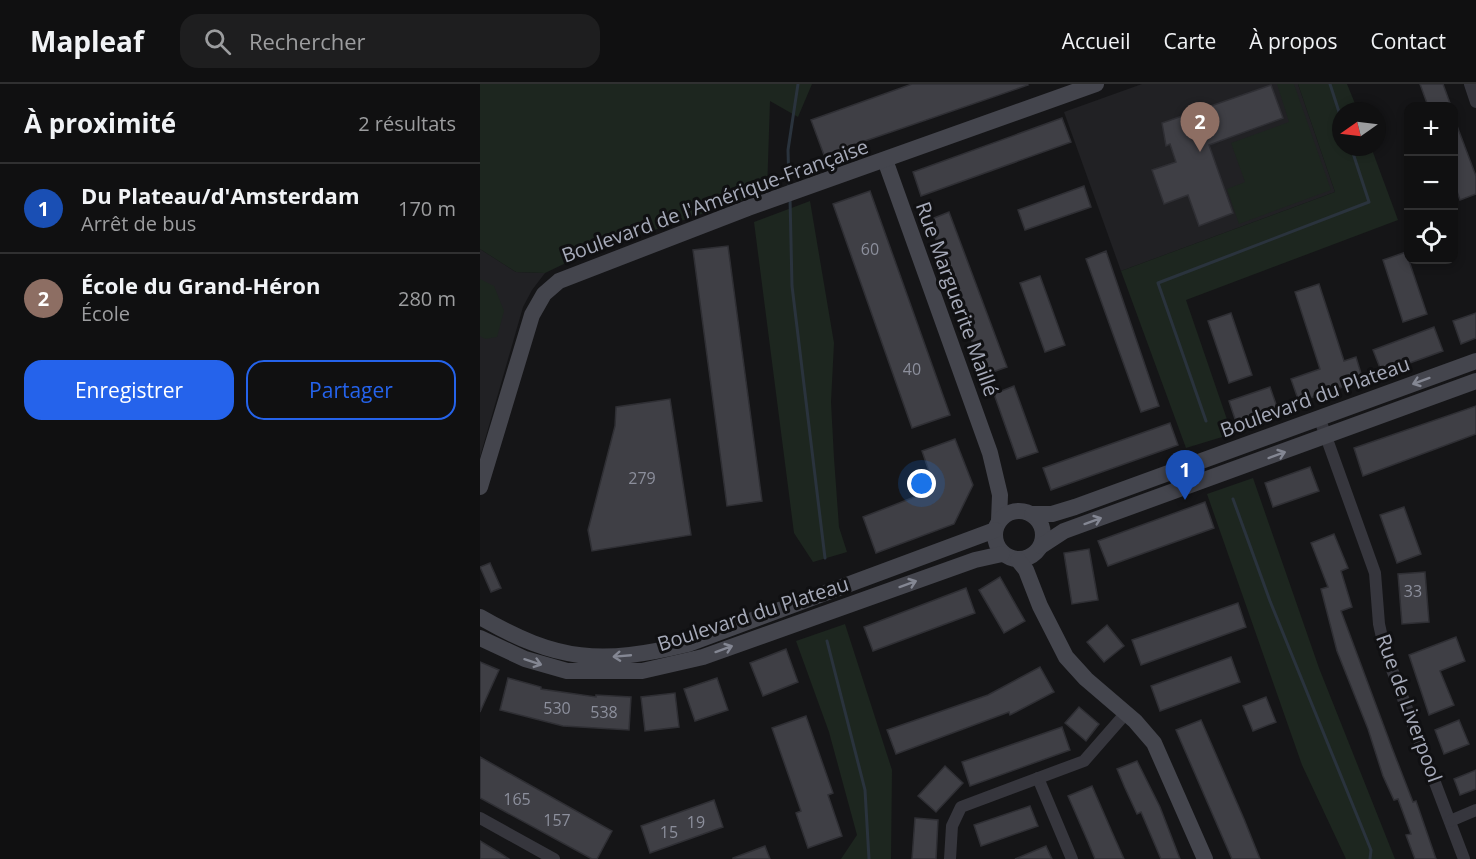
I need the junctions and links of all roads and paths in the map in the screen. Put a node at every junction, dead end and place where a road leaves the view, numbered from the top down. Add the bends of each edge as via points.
1 (1095, 84) edge
2 (1470, 84) edge
3 (1476, 102) edge
4 (885, 160) junction
5 (1476, 361) edge
6 (1476, 381) edge
7 (1319, 417) junction
8 (1326, 437) junction
9 (990, 453) junction
10 (480, 487) edge
11 (1028, 513) junction
12 (997, 525) junction
13 (1038, 550) junction
14 (1010, 557) junction
15 (480, 617) edge
16 (1053, 629) junction
17 (480, 638) edge
18 (1126, 713) junction
19 (1038, 778) junction
20 (1476, 810) edge
21 (480, 818) edge
22 (1450, 820) junction
23 (554, 859) edge
24 (950, 859) edge
25 (1072, 859) edge
26 (1205, 859) edge
27 (1464, 859) edge

1 - 4 main road, Boulevard de l'Amérique-Française
2 - 3 street
4 - 9 main road, Rue Marguerite Maillé
4 - 10 main road, Boulevard de l'Amérique-Française via 627,253 552,286 532,315
5 -> 7 main road, Boulevard du Plateau
6 - 8 main road, Boulevard du Plateau
7 - 8 street, Rue de Liverpool
7 - 11 main road, Boulevard du Plateau via 1075,507 1052,514
13 -> 8 main road, Boulevard du Plateau via 1065,531
8 - 22 street, Rue de Liverpool via 1375,573 1385,651
9 - 11 main road, Rue Marguerite Maillé via 1009,491
9 - 12 main road, Rue Marguerite Maillé via 1000,495
11 - 12 main road via 1014,511
11 - 13 main road via 1042,529
12 - 14 main road via 997,547
12 -> 15 main road, Boulevard du Plateau via 688,644 650,653 582,656 532,643
13 - 14 main road
13 - 16 main road
14 - 16 main road via 1026,570
17 -> 14 main road, Boulevard du Plateau via 525,660 567,671 642,671 703,657 975,560
16 - 18 main road via 1074,668
18 - 19 street via 1087,759
18 - 26 main road via 1154,743
19 - 24 street via 961,807 952,826
19 - 25 street
20 - 22 street
21 - 23 street
22 - 27 street, Rue de Liverpool

